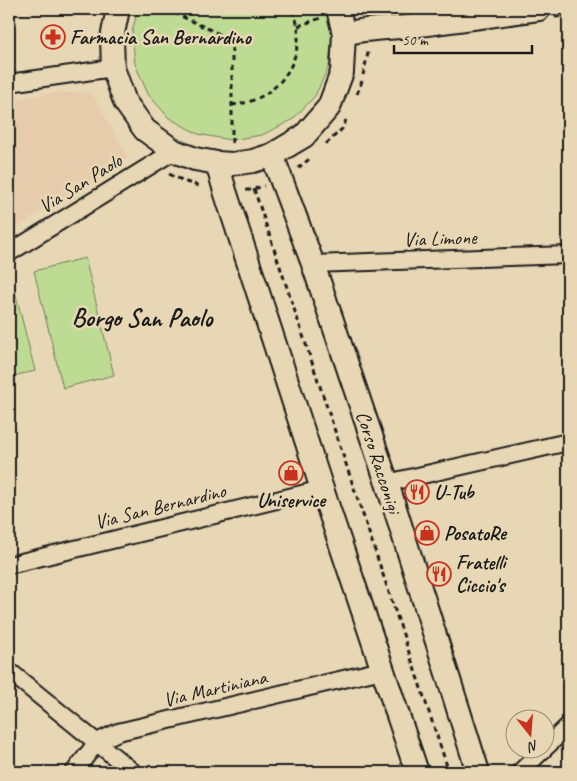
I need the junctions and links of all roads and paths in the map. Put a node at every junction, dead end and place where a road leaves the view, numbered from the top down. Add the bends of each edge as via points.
1 (118, 9) edge
2 (166, 9) edge
3 (293, 9) edge
4 (539, 9) edge
5 (333, 12) edge
6 (298, 26) junction
7 (344, 34) junction
8 (371, 40) dead end
9 (113, 68) junction
10 (9, 83) edge
11 (357, 95) dead end
12 (232, 105) junction
13 (349, 112) dead end
14 (322, 148) dead end
15 (174, 151) junction
16 (315, 154) dead end
17 (272, 155) junction
18 (225, 164) junction
19 (149, 165) junction
20 (281, 181) junction
21 (252, 190) junction
22 (225, 191) junction
23 (9, 253) edge
24 (568, 255) edge
25 (312, 264) junction
26 (568, 442) edge
27 (387, 483) junction
28 (322, 489) junction
29 (9, 565) edge
30 (382, 670) junction
31 (9, 671) edge
32 (568, 726) edge
33 (97, 742) junction
34 (74, 772) edge
35 (133, 772) edge
36 (417, 772) edge
37 (449, 772) edge
38 (478, 772) edge
39 (520, 772) edge

1 - 9 street via 112,38
2 - 12 path via 232,40
3 - 6 path
4 - 7 street
5 - 6 path
5 - 7 street
6 - 12 path via 298,46 292,65 281,82 265,95
7 - 17 street via 342,72 328,107 304,136
8 - 11 path
9 - 10 street
9 - 15 street via 125,102 145,130
12 - 18 path
13 - 14 path via 342,129
15 - 18 street via 195,159
15 - 19 street, Via San Paolo
16 - 20 path
17 - 18 street
17 - 20 street, Corso Racconigi
18 - 21 path
18 - 22 street
19 - 22 path via 186,182
19 - 23 street, Via San Paolo
20 - 21 path
20 - 25 street, Corso Racconigi
21 - 22 path
21 - 37 path
22 - 28 street
24 - 25 street, Via Limone
25 - 27 street, Corso Racconigi
26 - 27 street
27 - 38 street, Corso Racconigi
28 - 29 street, Via San Bernardino
28 - 30 street
30 - 33 street, Via Martiniana via 118,732
30 - 36 street
31 - 33 street
32 - 39 street
33 - 34 street, Via Martiniana
33 - 35 street

